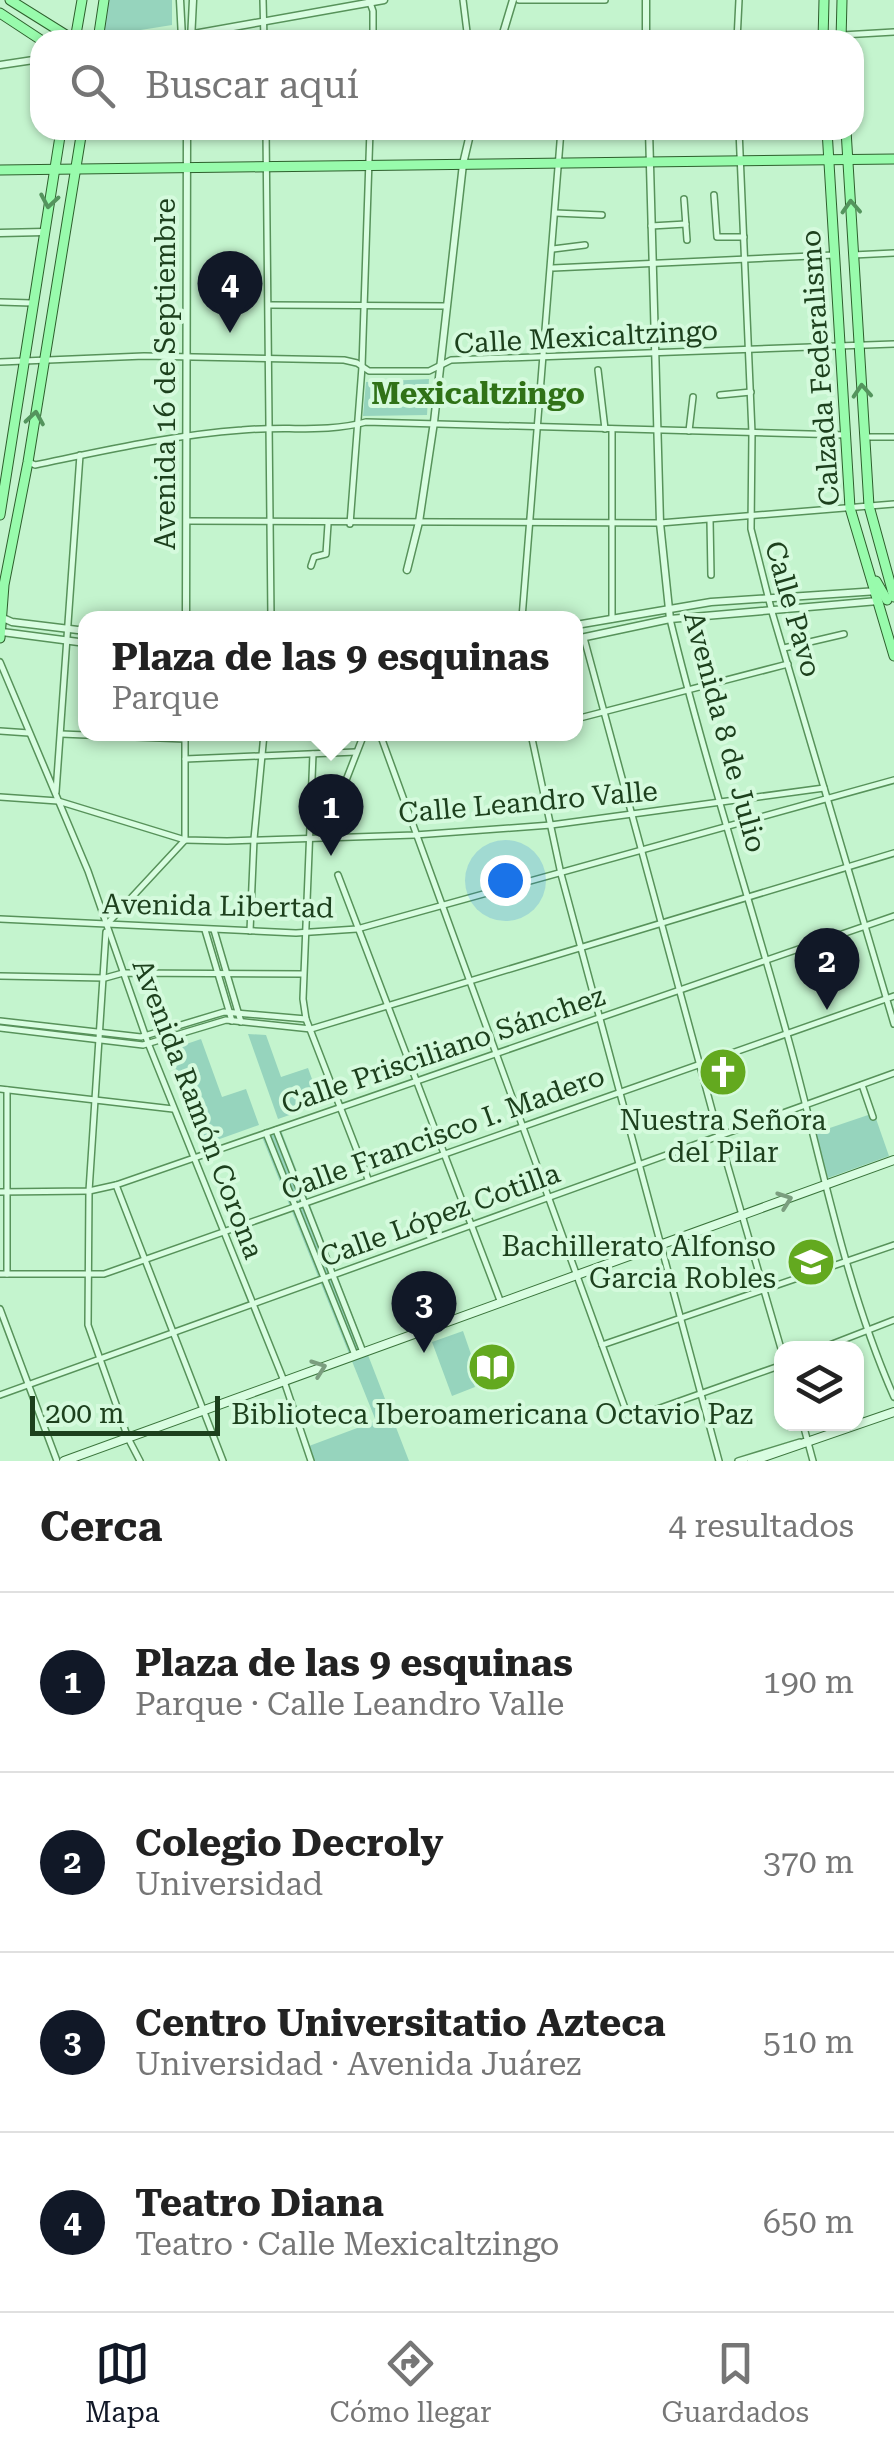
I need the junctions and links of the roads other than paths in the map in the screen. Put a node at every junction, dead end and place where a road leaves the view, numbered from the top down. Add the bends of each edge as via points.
1 (10, 0) edge
2 (82, 0) edge
3 (104, 0) edge
4 (180, 0) edge
5 (193, 0) edge
6 (263, 0) edge
7 (384, 0) edge
8 (463, 0) edge
9 (516, 0) edge
10 (605, 0) edge
11 (646, 0) edge
12 (740, 0) edge
13 (824, 0) edge
14 (842, 0) edge
15 (369, 1) edge
16 (0, 13) edge
17 (264, 22) junction
18 (59, 30) edge
19 (77, 30) edge
20 (100, 30) edge
21 (181, 30) edge
22 (192, 30) edge
23 (226, 30) edge
24 (264, 30) edge
25 (373, 30) edge
26 (467, 30) edge
27 (505, 30) edge
28 (646, 30) edge
29 (738, 30) edge
30 (823, 30) edge
31 (841, 30) edge
32 (894, 32) edge
33 (30, 33) edge
34 (864, 35) edge
35 (30, 62) edge
36 (0, 66) edge
37 (60, 140) edge
38 (80, 140) edge
39 (187, 140) edge
40 (266, 140) edge
41 (370, 140) edge
42 (469, 140) edge
43 (560, 140) edge
44 (648, 140) edge
45 (740, 140) edge
46 (827, 140) edge
47 (847, 140) edge
48 (894, 159) edge
49 (828, 160) junction
50 (848, 160) junction
51 (740, 161) junction
52 (649, 162) junction
53 (559, 163) junction
54 (463, 164) junction
55 (370, 166) junction
56 (267, 167) junction
57 (187, 168) junction
58 (75, 169) junction
59 (0, 170) edge
60 (55, 170) junction
61 (714, 195) dead end
62 (684, 199) dead end
63 (555, 213) junction
64 (602, 214) dead end
65 (686, 224) junction
66 (651, 226) junction
67 (44, 232) junction
68 (0, 233) edge
69 (744, 237) junction
70 (687, 240) dead end
71 (585, 245) dead end
72 (553, 249) junction
73 (894, 253) edge
74 (853, 255) junction
75 (834, 256) junction
76 (745, 259) junction
77 (652, 263) junction
78 (551, 268) junction
79 (0, 302) edge
80 (31, 303) junction
81 (269, 305) junction
82 (364, 306) junction
83 (447, 306) junction
84 (894, 344) edge
85 (840, 346) junction
86 (859, 346) junction
87 (749, 350) junction
88 (655, 353) junction
89 (544, 356) junction
90 (187, 357) junction
91 (269, 359) junction
92 (45, 360) junction
93 (0, 362) edge
94 (24, 363) junction
95 (440, 364) junction
96 (362, 367) junction
97 (598, 370) dead end
98 (750, 392) junction
99 (720, 395) dead end
100 (693, 397) dead end
101 (434, 422) junction
102 (356, 425) junction
103 (539, 426) junction
104 (268, 428) junction
105 (609, 429) junction
106 (658, 430) junction
107 (689, 432) junction
108 (752, 433) junction
109 (846, 435) junction
110 (187, 436) junction
111 (0, 437) edge
112 (894, 437) edge
113 (14, 438) junction
114 (866, 438) junction
115 (80, 455) junction
116 (28, 462) junction
117 (894, 504) edge
118 (869, 506) junction
119 (851, 511) junction
120 (0, 512) edge
121 (751, 517) junction
122 (188, 520) junction
123 (710, 520) junction
124 (418, 522) junction
125 (270, 523) junction
126 (532, 523) junction
127 (613, 523) junction
128 (660, 523) junction
129 (328, 524) junction
130 (350, 524) junction
131 (311, 566) dead end
132 (407, 570) dead end
133 (711, 575) dead end
134 (886, 595) edge
135 (768, 597) junction
136 (668, 608) junction
137 (771, 608) junction
138 (186, 611) edge
139 (271, 611) edge
140 (523, 611) edge
141 (1, 617) edge
142 (612, 619) junction
143 (670, 619) junction
144 (583, 623) edge
145 (67, 629) junction
146 (78, 631) edge
147 (844, 634) dead end
148 (1, 635) edge
149 (583, 637) edge
150 (66, 640) junction
151 (78, 641) edge
152 (583, 647) edge
153 (783, 648) junction
154 (894, 656) edge
155 (0, 662) edge
156 (788, 664) junction
157 (686, 689) junction
158 (605, 713) junction
159 (583, 717) edge
160 (0, 732) edge
161 (29, 732) junction
162 (61, 734) junction
163 (78, 734) edge
164 (185, 741) edge
165 (263, 741) edge
166 (361, 741) edge
167 (382, 741) edge
168 (532, 741) edge
169 (356, 752) junction
170 (314, 754) junction
171 (262, 756) junction
172 (186, 759) junction
173 (894, 780) edge
174 (824, 788) junction
175 (0, 797) edge
176 (57, 798) junction
177 (827, 800) junction
178 (720, 802) junction
179 (633, 815) junction
180 (551, 825) junction
181 (727, 828) junction
182 (415, 835) junction
183 (309, 836) junction
184 (332, 836) junction
185 (254, 839) junction
186 (185, 840) junction
187 (643, 852) junction
188 (894, 854) edge
189 (846, 868) junction
190 (561, 874) junction
191 (338, 875) dead end
192 (746, 898) junction
193 (442, 906) junction
194 (894, 916) edge
195 (0, 919) edge
196 (663, 923) junction
197 (106, 924) junction
198 (864, 926) junction
199 (356, 929) junction
200 (205, 930) junction
201 (214, 930) junction
202 (250, 931) junction
203 (306, 933) junction
204 (580, 946) junction
205 (765, 960) junction
206 (218, 972) junction
207 (227, 972) junction
208 (123, 973) junction
209 (303, 974) junction
210 (0, 976) edge
211 (105, 978) junction
212 (469, 981) junction
213 (680, 989) junction
214 (890, 997) edge
215 (386, 1006) junction
216 (230, 1012) junction
217 (238, 1012) junction
218 (600, 1016) junction
219 (306, 1019) junction
220 (232, 1020) junction
221 (241, 1022) junction
222 (0, 1024) edge
223 (894, 1024) edge
224 (311, 1029) junction
225 (787, 1033) junction
226 (145, 1035) junction
227 (100, 1037) junction
228 (148, 1043) junction
229 (494, 1053) junction
230 (700, 1062) junction
231 (894, 1073) edge
232 (416, 1081) junction
233 (862, 1085) junction
234 (4, 1089) edge
235 (620, 1092) junction
236 (97, 1100) junction
237 (806, 1105) junction
238 (340, 1108) junction
239 (173, 1109) junction
240 (873, 1117) dead end
241 (522, 1126) junction
242 (276, 1130) junction
243 (266, 1133) junction
244 (719, 1136) junction
245 (443, 1153) junction
246 (194, 1158) junction
247 (894, 1160) edge
248 (640, 1163) junction
249 (368, 1180) junction
250 (116, 1185) junction
251 (827, 1185) junction
252 (89, 1191) junction
253 (4, 1192) edge
254 (548, 1196) junction
255 (306, 1203) junction
256 (296, 1206) junction
257 (744, 1215) junction
258 (471, 1224) junction
259 (223, 1232) junction
260 (662, 1245) junction
261 (894, 1245) edge
262 (144, 1260) junction
263 (848, 1261) junction
264 (3, 1274) edge
265 (88, 1274) junction
266 (334, 1275) junction
267 (576, 1276) junction
268 (325, 1278) junction
269 (763, 1290) junction
270 (501, 1302) junction
271 (253, 1304) junction
272 (0, 1309) edge
273 (2, 1318) edge
274 (682, 1318) junction
275 (894, 1320) edge
276 (869, 1329) junction
277 (173, 1333) junction
278 (779, 1341) edge
279 (839, 1341) edge
280 (602, 1345) junction
281 (359, 1354) junction
282 (98, 1359) junction
283 (774, 1368) edge
284 (284, 1381) junction
285 (27, 1385) junction
286 (701, 1393) junction
287 (0, 1395) edge
288 (894, 1397) edge
289 (203, 1410) junction
290 (894, 1412) edge
291 (804, 1431) edge
292 (128, 1438) junction
293 (808, 1442) junction
294 (61, 1461) edge
295 (140, 1461) edge
296 (223, 1461) edge
297 (311, 1461) edge
298 (720, 1461) edge
299 (738, 1461) edge
300 (752, 1461) edge
301 (813, 1461) edge

1 - 18 main road
2 - 19 main road
3 - 20 main road
4 - 21 street
5 - 22 street
6 - 17 street
7 - 15 street
8 - 26 street
9 - 10 street
9 - 27 street
11 - 28 street
12 - 29 street
13 - 30 main road
14 - 31 main road
15 - 17 street
15 - 25 street
16 - 33 main road
17 - 23 street
17 - 24 street
32 - 34 street
35 - 36 street
37 - 60 main road
38 - 58 main road
39 - 57 street, Avenida 16 de Septiembre
40 - 56 street
41 - 55 street
42 - 54 street
43 - 53 street
44 - 52 street, Avenida 8 de Julio
45 - 51 street, Calle Pavo
46 - 49 main road, Calzada Federalismo
47 - 50 main road, Calzada Federalismo
48 - 50 main road
49 - 50 main road
49 - 51 main road
49 - 75 main road, Calzada Federalismo
74 -> 50 main road, Calzada Federalismo
51 - 52 main road
51 - 69 street, Calle Pavo
52 - 53 main road
52 - 66 street, Avenida 8 de Julio
53 - 54 main road
53 - 63 street
54 - 55 main road
54 - 83 street
55 - 56 main road
55 - 82 street
56 - 57 main road
56 - 81 street
57 - 58 main road
57 - 90 street, Avenida 16 de Septiembre
58 - 60 main road
58 - 92 main road
59 - 60 main road
60 -> 67 main road
61 - 69 street via 718,236
62 - 65 street
63 - 64 street
63 - 72 street
65 - 66 street
65 - 70 street
66 - 77 street, Avenida 8 de Julio
67 - 68 street
67 - 80 main road
69 - 76 street, Calle Pavo
71 - 72 street
72 - 78 street
73 - 74 street
74 - 86 main road, Calzada Federalismo
75 - 76 street
75 - 85 main road, Calzada Federalismo
76 - 77 street
76 - 87 street, Calle Pavo
77 - 78 street
77 - 88 street, Avenida 8 de Julio
78 - 89 street
79 - 80 street
80 - 94 main road
81 - 82 street
81 - 91 street
82 - 83 street
82 - 96 street
83 - 95 street
84 - 86 street, Calle Mexicaltzingo
85 - 86 street, Calle Mexicaltzingo
85 - 87 street, Calle Mexicaltzingo
85 - 109 main road, Calzada Federalismo
114 -> 86 main road, Calzada Federalismo
87 - 88 street, Calle Mexicaltzingo
87 - 98 street, Calle Pavo
88 - 89 street, Calle Mexicaltzingo
88 - 106 street, Avenida 8 de Julio
89 - 95 street, Calle Mexicaltzingo
89 - 103 street
90 - 91 street, Calle Mexicaltzingo
90 - 92 street, Calle Mexicaltzingo
90 - 110 street, Avenida 16 de Septiembre
91 - 96 street, Calle Mexicaltzingo via 344,360
91 - 104 street
92 - 94 street, Calle Mexicaltzingo
116 -> 92 main road
93 - 94 street, Calle Mexicaltzingo
94 - 113 main road
95 - 96 street, Calle Mexicaltzingo via 428,371
95 - 101 street
96 - 102 street
97 - 105 street
98 - 99 street
98 - 108 street, Calle Pavo
100 - 107 street
101 - 102 street
101 - 103 street
101 - 124 street
102 - 104 street
102 - 130 street
103 - 105 street
103 - 126 street
104 - 110 street
104 - 125 street
105 - 106 street
105 - 127 street
106 - 107 street
106 - 128 street, Avenida 8 de Julio
107 - 108 street
108 - 109 street
108 - 121 street, Calle Pavo
109 - 119 main road, Calzada Federalismo
110 - 115 street
110 - 122 street, Avenida 16 de Septiembre
111 - 113 street
112 - 114 street
113 - 120 main road
114 - 118 main road, Calzada Federalismo
115 - 116 street
115 - 145 street
116 - 141 main road
117 - 118 street
118 - 119 street
118 - 134 main road, Calzada Federalismo
119 - 121 street
119 - 134 main road, Calzada Federalismo
121 - 123 street
121 - 135 street, Calle Pavo
122 - 125 street
122 - 138 street, Avenida 16 de Septiembre
123 - 128 street
123 - 133 street
124 - 126 street
124 - 130 street
124 - 132 street
125 - 129 street
125 - 139 street
126 - 127 street
126 - 140 street
127 - 128 street
127 - 142 street
128 - 136 street, Avenida 8 de Julio
129 - 130 street
129 - 131 street via 326,554
134 - 135 street
134 - 137 street
134 - 154 main road, Calzada Federalismo
135 - 136 street
135 - 137 street, Calle Pavo
136 - 142 street
136 - 143 street, Avenida 8 de Julio
137 - 143 street
137 - 153 street, Calle Pavo
141 - 145 street
141 - 148 main road
142 - 144 street
143 - 149 street
143 - 157 street, Avenida 8 de Julio
145 - 146 street
145 - 150 street
147 - 153 street
148 - 150 street
150 - 151 street
150 - 162 street
152 - 158 street
153 - 156 street, Calle Pavo
155 - 161 street, Avenida Ramón Corona
156 - 157 street
156 - 174 street, Calle Pavo
157 - 158 street
157 - 178 street, Avenida 8 de Julio
158 - 159 street
158 - 179 street
160 - 161 street
161 - 176 street, Avenida Ramón Corona
162 - 163 street
162 - 176 street
164 - 172 street
165 - 171 street
166 - 169 street
167 - 182 street
168 - 180 street
169 - 170 street
169 - 184 street
170 - 171 street
170 - 183 street
171 - 172 street
171 - 185 street
172 - 186 street
173 - 177 street, Avenida Libertad
174 - 177 street, Calle Pavo
174 - 178 street, Calle Leandro Valle
175 - 176 street, Calle Leandro Valle
176 - 186 street, Calle Leandro Valle
176 - 197 street, Avenida Ramón Corona
177 - 181 street, Avenida Libertad
177 - 189 street, Calle Pavo
178 - 179 street, Calle Leandro Valle
178 - 181 street, Avenida 8 de Julio
179 - 180 street, Calle Leandro Valle
179 - 187 street
180 - 182 street, Calle Leandro Valle
180 - 190 street
181 - 187 street, Avenida Libertad
181 - 192 street, Avenida 8 de Julio
182 - 184 street, Calle Leandro Valle
182 - 193 street
183 - 184 street, Calle Leandro Valle
183 - 185 street, Calle Leandro Valle
183 - 203 street
185 - 186 street, Calle Leandro Valle
185 - 202 street
186 - 197 street
187 - 190 street, Avenida Libertad
187 - 196 street
188 - 189 street
189 - 192 street
189 - 198 street, Calle Pavo
190 - 193 street, Avenida Libertad
190 - 204 street
191 - 199 street
192 - 196 street
192 - 205 street, Avenida 8 de Julio
193 - 199 street, Avenida Libertad
193 - 212 street
194 - 198 street, Calle Prisciliano Sánchez
195 - 197 street, Avenida Libertad
196 - 204 street
196 - 213 street
197 - 200 street, Avenida Libertad
197 - 208 street, Avenida Ramón Corona
197 - 211 street
198 - 205 street, Calle Prisciliano Sánchez
198 - 214 street, Calle Pavo
199 - 203 street, Avenida Libertad
199 - 215 street
200 - 201 street, Avenida Libertad
200 - 206 street
201 - 202 street, Avenida Libertad
201 - 207 street
202 - 203 street, Avenida Libertad
203 - 209 street
204 - 212 street
204 - 218 street
205 - 213 street, Calle Prisciliano Sánchez
205 - 225 street, Avenida 8 de Julio
206 - 207 street
206 - 208 street
206 - 216 street
207 - 209 street
207 - 217 street
208 - 211 street
208 - 226 street, Avenida Ramón Corona
209 - 219 street
210 - 211 street
211 - 227 street
212 - 215 street
212 - 229 street
213 - 218 street, Calle Prisciliano Sánchez
213 - 230 street
214 - 223 street, Calle Pavo
214 - 225 street, Calle Francisco I. Madero
215 - 224 street
215 - 232 street
216 - 217 street
216 - 220 street
216 - 226 street
217 - 219 street
217 - 221 street
218 - 229 street, Calle Prisciliano Sánchez
218 - 235 street
219 - 224 street
220 - 221 street
220 - 228 street
221 - 224 street
222 - 227 street
224 - 238 street
225 - 230 street, Calle Francisco I. Madero
225 - 237 street, Avenida 8 de Julio
226 - 227 street
226 - 228 street, Avenida Ramón Corona
227 - 228 street
227 - 236 street
228 - 239 street, Avenida Ramón Corona
229 - 232 street, Calle Prisciliano Sánchez
229 - 241 street
230 - 235 street, Calle Francisco I. Madero
230 - 244 street
231 - 233 street, Calle López Cotilla
232 - 238 street, Calle Prisciliano Sánchez
232 - 245 street
233 - 237 street, Calle López Cotilla
233 - 240 street
234 - 236 street
234 - 253 street
235 - 241 street, Calle Francisco I. Madero
235 - 248 street
236 - 239 street
236 - 252 street
237 - 244 street, Calle López Cotilla
237 - 251 street, Avenida 8 de Julio
238 - 242 street, Calle Prisciliano Sánchez
238 - 249 street
239 - 246 street, Avenida Ramón Corona
241 - 245 street, Calle Francisco I. Madero
241 - 254 street
242 - 243 street, Calle Prisciliano Sánchez
242 - 255 street
243 - 246 street, Calle Prisciliano Sánchez
243 - 256 street
244 - 248 street, Calle López Cotilla
244 - 257 street
245 - 249 street, Calle Francisco I. Madero
245 - 258 street
246 - 250 street, Calle Prisciliano Sánchez
246 - 259 street, Avenida Ramón Corona
247 - 251 main road
248 - 254 street, Calle López Cotilla
248 - 260 street
249 - 255 street, Calle Francisco I. Madero
250 - 252 street, Calle Prisciliano Sánchez
250 - 262 street
257 -> 251 main road
251 - 263 street, Avenida 8 de Julio
252 - 253 street, Calle Prisciliano Sánchez
252 - 265 street
253 - 264 street
254 - 258 street, Calle López Cotilla
254 - 267 street
255 - 256 street, Calle Francisco I. Madero
255 - 266 street
256 - 259 street, Calle Francisco I. Madero
256 - 268 street
257 - 260 main road
257 - 269 street
258 - 266 street, Calle López Cotilla
258 - 270 street
259 - 262 street, Calle Francisco I. Madero
259 - 271 street, Avenida Ramón Corona
260 - 267 main road
260 - 274 street
261 - 263 street
262 - 265 street, Calle Francisco I. Madero
262 - 277 street
263 - 269 street
263 - 276 street, Avenida 8 de Julio
264 - 265 street, Calle Francisco I. Madero
265 - 282 street via 88,1325
266 - 268 street, Calle López Cotilla
266 - 281 street
267 - 270 main road
267 - 280 street
268 - 271 street, Calle López Cotilla
268 - 281 street
269 - 274 street
269 - 278 street
270 - 281 main road
271 - 277 street, Calle López Cotilla
271 - 284 street, Avenida Ramón Corona
272 - 273 street
273 - 285 street
274 - 280 street
274 - 286 street
275 - 276 street
276 - 279 street
276 - 288 street, Avenida 8 de Julio
277 - 282 street, Calle López Cotilla
277 - 289 street
280 - 286 street via 629,1418
284 -> 281 main road
282 - 285 street, Calle López Cotilla
282 - 292 street
283 - 286 street
284 - 289 main road
284 - 297 street, Avenida Ramón Corona
285 - 287 street, Calle López Cotilla
285 - 294 street
286 - 298 street
289 - 292 main road
289 - 296 street
290 - 293 main road
291 - 293 street
292 - 294 main road
292 - 295 street
293 - 299 street
293 - 300 main road
293 - 301 street

